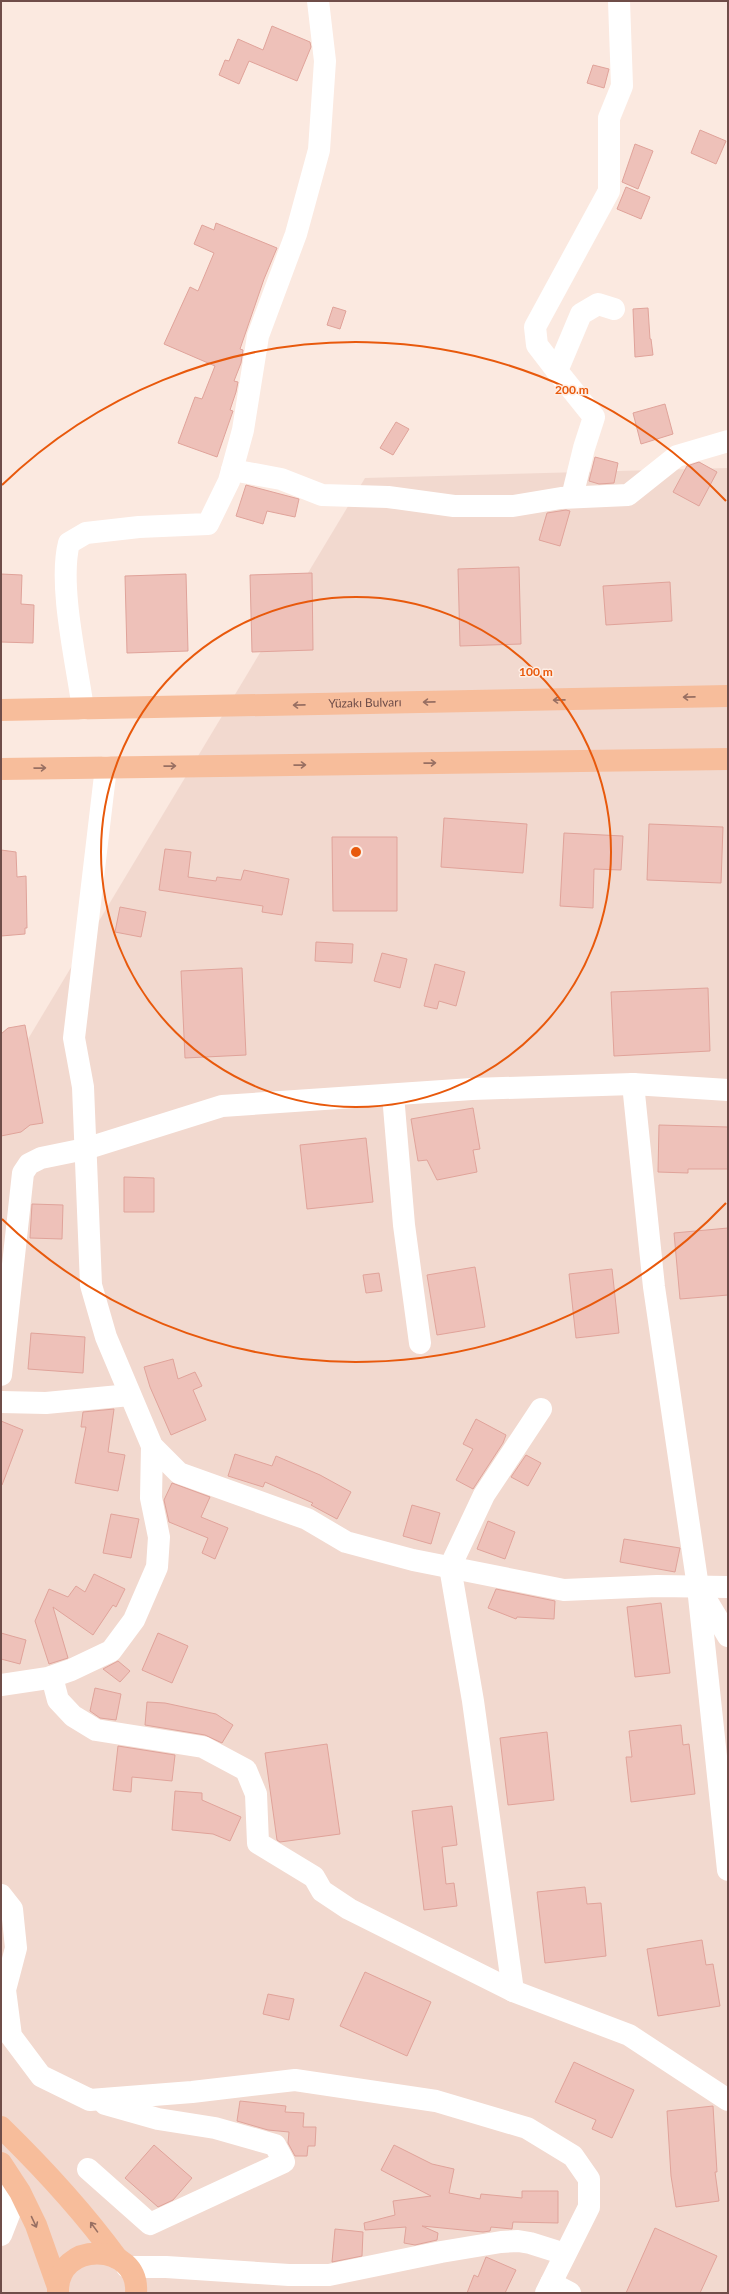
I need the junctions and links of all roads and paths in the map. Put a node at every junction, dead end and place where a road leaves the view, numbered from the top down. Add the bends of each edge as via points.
1 (318, 1) edge
2 (619, 1) edge
3 (614, 309) dead end
4 (557, 371) junction
5 (728, 441) edge
6 (232, 470) junction
7 (572, 497) junction
8 (728, 696) edge
9 (83, 708) junction
10 (1, 710) edge
11 (728, 759) edge
12 (106, 767) junction
13 (1, 769) edge
14 (633, 1084) junction
15 (728, 1090) edge
16 (393, 1095) junction
17 (85, 1149) junction
18 (10, 1213) edge
19 (420, 1343) dead end
20 (1, 1375) edge
21 (130, 1395) junction
22 (1, 1402) edge
23 (540, 1409) dead end
24 (152, 1446) junction
25 (450, 1567) junction
26 (698, 1586) junction
27 (728, 1587) edge
28 (728, 1636) edge
29 (52, 1677) junction
30 (1, 1685) edge
31 (728, 1870) edge
32 (1, 1896) edge
33 (513, 1991) junction
34 (90, 2100) junction
35 (728, 2100) edge
36 (1, 2126) edge
37 (1, 2163) edge
38 (88, 2169) dead end
39 (13, 2182) junction
40 (1, 2235) edge
41 (565, 2254) junction
42 (122, 2262) junction
43 (548, 2288) edge
44 (58, 2290) edge
45 (137, 2291) edge
46 (570, 2293) edge

1 - 6 street via 325,61 319,150 296,234 258,336 243,430
2 - 4 street via 622,86 609,118 609,191 535,327 537,345
3 - 4 street via 598,304 581,314
4 - 7 street via 594,417
5 - 7 street via 677,456 628,495
6 - 7 street via 281,479 322,495 388,497 454,506 513,506
6 - 9 street via 208,524 140,526 86,533 69,543 65,560 68,601
8 -> 9 main road, Yüzakı Bulvarı
9 - 10 main road, Yüzakı Bulvarı
12 -> 11 main road
13 -> 12 main road
12 - 17 street via 74,1038 83,1087
14 - 15 street
14 - 16 street via 472,1089
14 - 26 street via 654,1287
16 - 17 street via 222,1106
16 - 19 street via 404,1225
17 - 18 street via 41,1158 29,1164 23,1173
17 - 21 street via 91,1285 106,1337
18 - 20 street
21 - 22 street via 46,1403
21 - 24 street
23 - 25 street via 484,1495
24 - 25 street via 179,1473 307,1519 346,1542
24 - 29 street via 151,1498 159,1537 158,1567 134,1620 111,1651
25 - 26 street via 564,1590
25 - 33 street via 473,1701
26 - 27 street
26 - 28 street
26 - 31 street
29 - 30 street
29 - 33 street via 58,1700 73,1716 96,1730 203,1747 246,1770 256,1794 258,1843 314,1877 322,1891 349,1909
32 - 34 street via 12,1909 16,1948 5,1990 11,2036 41,2076
33 - 35 street via 629,2034
34 - 38 street via 158,2119 216,2128 275,2145 284,2162 150,2224
34 - 41 street via 295,2080 436,2100 527,2128 573,2156 589,2179 589,2207
42 -> 36 main road via 56,2182
37 - 39 main road
39 - 40 street via 10,2212
39 -> 44 main road via 36,2226
41 - 42 street via 530,2243 501,2242 329,2275 289,2275
41 - 43 street
42 - 44 main road via 105,2254 92,2253 80,2257 65,2270
42 - 45 main road via 133,2278
43 - 46 street

